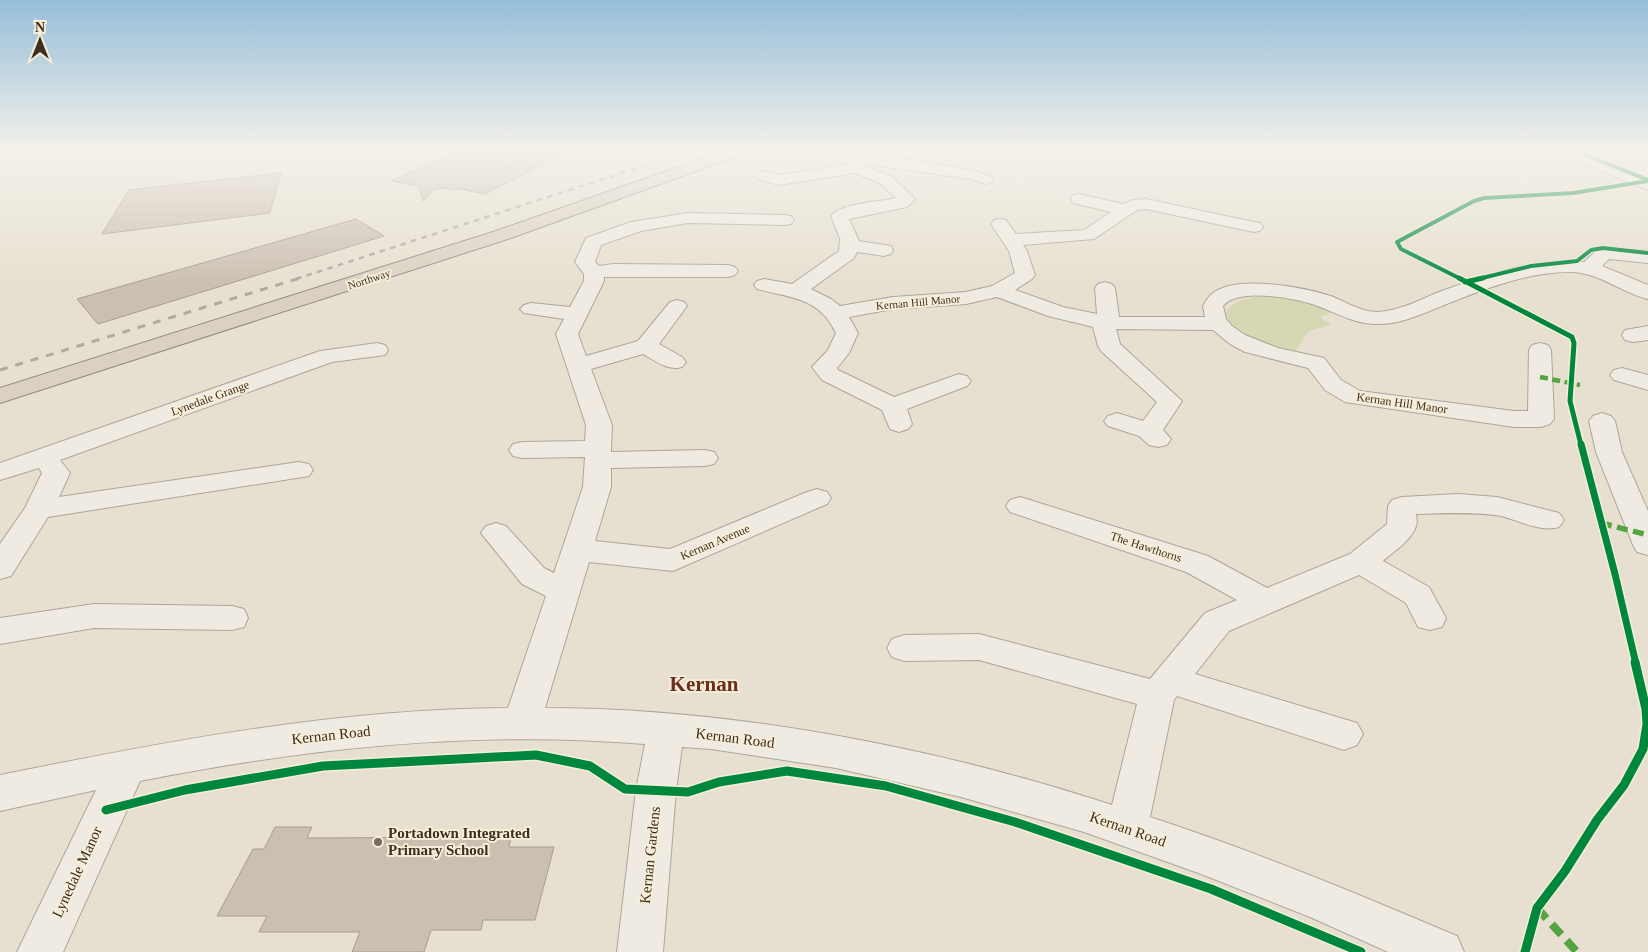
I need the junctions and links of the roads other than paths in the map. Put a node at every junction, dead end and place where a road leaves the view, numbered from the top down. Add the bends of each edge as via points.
1 (611, 196) edge
2 (904, 196) edge
3 (1079, 199) dead end
4 (1126, 210) junction
5 (785, 220) dead end
6 (1228, 222) junction
7 (1254, 227) dead end
8 (1201, 233) dead end
9 (851, 246) junction
10 (888, 250) dead end
11 (1648, 257) edge
12 (1588, 268) junction
13 (728, 271) dead end
14 (594, 273) junction
15 (764, 285) dead end
16 (1105, 288) dead end
17 (797, 290) junction
18 (999, 291) junction
19 (1648, 293) edge
20 (677, 306) dead end
21 (531, 309) dead end
22 (836, 313) junction
23 (578, 314) junction
24 (1106, 322) junction
25 (1218, 323) junction
26 (646, 346) junction
27 (377, 350) dead end
28 (1540, 350) dead end
29 (674, 362) dead end
30 (578, 366) junction
31 (1616, 373) dead end
32 (963, 380) dead end
33 (1648, 384) edge
34 (0, 396) edge
35 (1117, 421) dead end
36 (1602, 421) dead end
37 (522, 450) dead end
38 (598, 455) junction
39 (45, 457) junction
40 (705, 458) dead end
41 (299, 470) dead end
42 (0, 472) edge
43 (817, 498) dead end
44 (1020, 506) dead end
45 (39, 509) junction
46 (1549, 520) dead end
47 (496, 533) dead end
48 (1647, 538) edge
49 (577, 550) junction
50 (1361, 562) junction
51 (0, 568) edge
52 (564, 591) junction
53 (1266, 602) junction
54 (232, 618) dead end
55 (1430, 618) dead end
56 (0, 631) edge
57 (904, 648) dead end
58 (1163, 688) junction
59 (522, 723) junction
60 (666, 730) junction
61 (1344, 734) dead end
62 (128, 765) junction
63 (0, 793) edge
64 (1127, 828) junction
65 (40, 952) edge
66 (640, 952) edge
67 (1441, 952) edge

1 - 34 highway, Northway via 502,235
2 - 9 street via 907,199 901,203 840,216
3 - 4 street, Kernan Hill Manor
4 - 6 street, Kernan Hill Manor via 1146,204
4 - 18 street, Kernan Hill Manor via 1088,235 1006,232 1018,251 1025,274
5 - 14 street via 688,218 637,226 593,242 585,262
6 - 7 street, Kernan Hill Manor
6 - 8 street via 1218,235
9 - 10 street
9 - 17 street via 847,254
11 - 12 street via 1606,253
12 - 19 street
12 - 25 street via 1566,266 1500,278 1378,318 1359,315 1301,295 1274,291 1234,293 1220,298 1212,306 1212,314
13 - 14 street via 613,270
14 - 23 street via 594,282
15 - 17 street
16 - 24 street
17 - 22 street
18 - 22 street, Kernan Hill Manor via 966,298 893,303
18 - 24 street via 1065,314
20 - 26 street
21 - 23 street
22 - 32 street via 846,333 838,353 824,367 830,375 896,415
23 - 30 street via 567,334
24 - 25 street
24 - 35 street via 1104,327 1109,346 1170,401 1153,435
25 - 28 street, Kernan Hill Manor via 1228,334 1253,347 1316,363 1333,385 1354,397 1514,418 1541,418
26 - 29 street
26 - 30 street
27 - 39 street, Lynedale Grange via 328,356
30 - 38 street via 599,425
31 - 33 street
36 - 48 street via 1609,452
37 - 38 street
38 - 40 street
38 - 49 street via 597,487
39 - 42 street, Lynedale Grange
39 - 45 street via 56,473
41 - 45 street
43 - 49 street, Kernan Avenue via 673,560
44 - 53 street, The Hawthorns via 1197,564
45 - 51 street
46 - 50 street via 1497,506 1458,503 1402,506 1402,526
47 - 52 street via 533,576
49 - 52 street
50 - 53 street
50 - 55 street via 1418,595
52 - 59 street
53 - 58 street via 1217,622
54 - 56 street via 94,616
57 - 58 street via 979,647
58 - 61 street
58 - 64 street
59 - 60 street, Kernan Road
59 - 62 street, Kernan Road via 395,728 299,738
60 - 64 street, Kernan Road via 774,742 889,762 1016,793
60 - 66 street, Kernan Gardens via 656,790
62 - 63 street, Kernan Road
62 - 65 street, Lynedale Manor
64 - 67 street, Kernan Road via 1277,882

